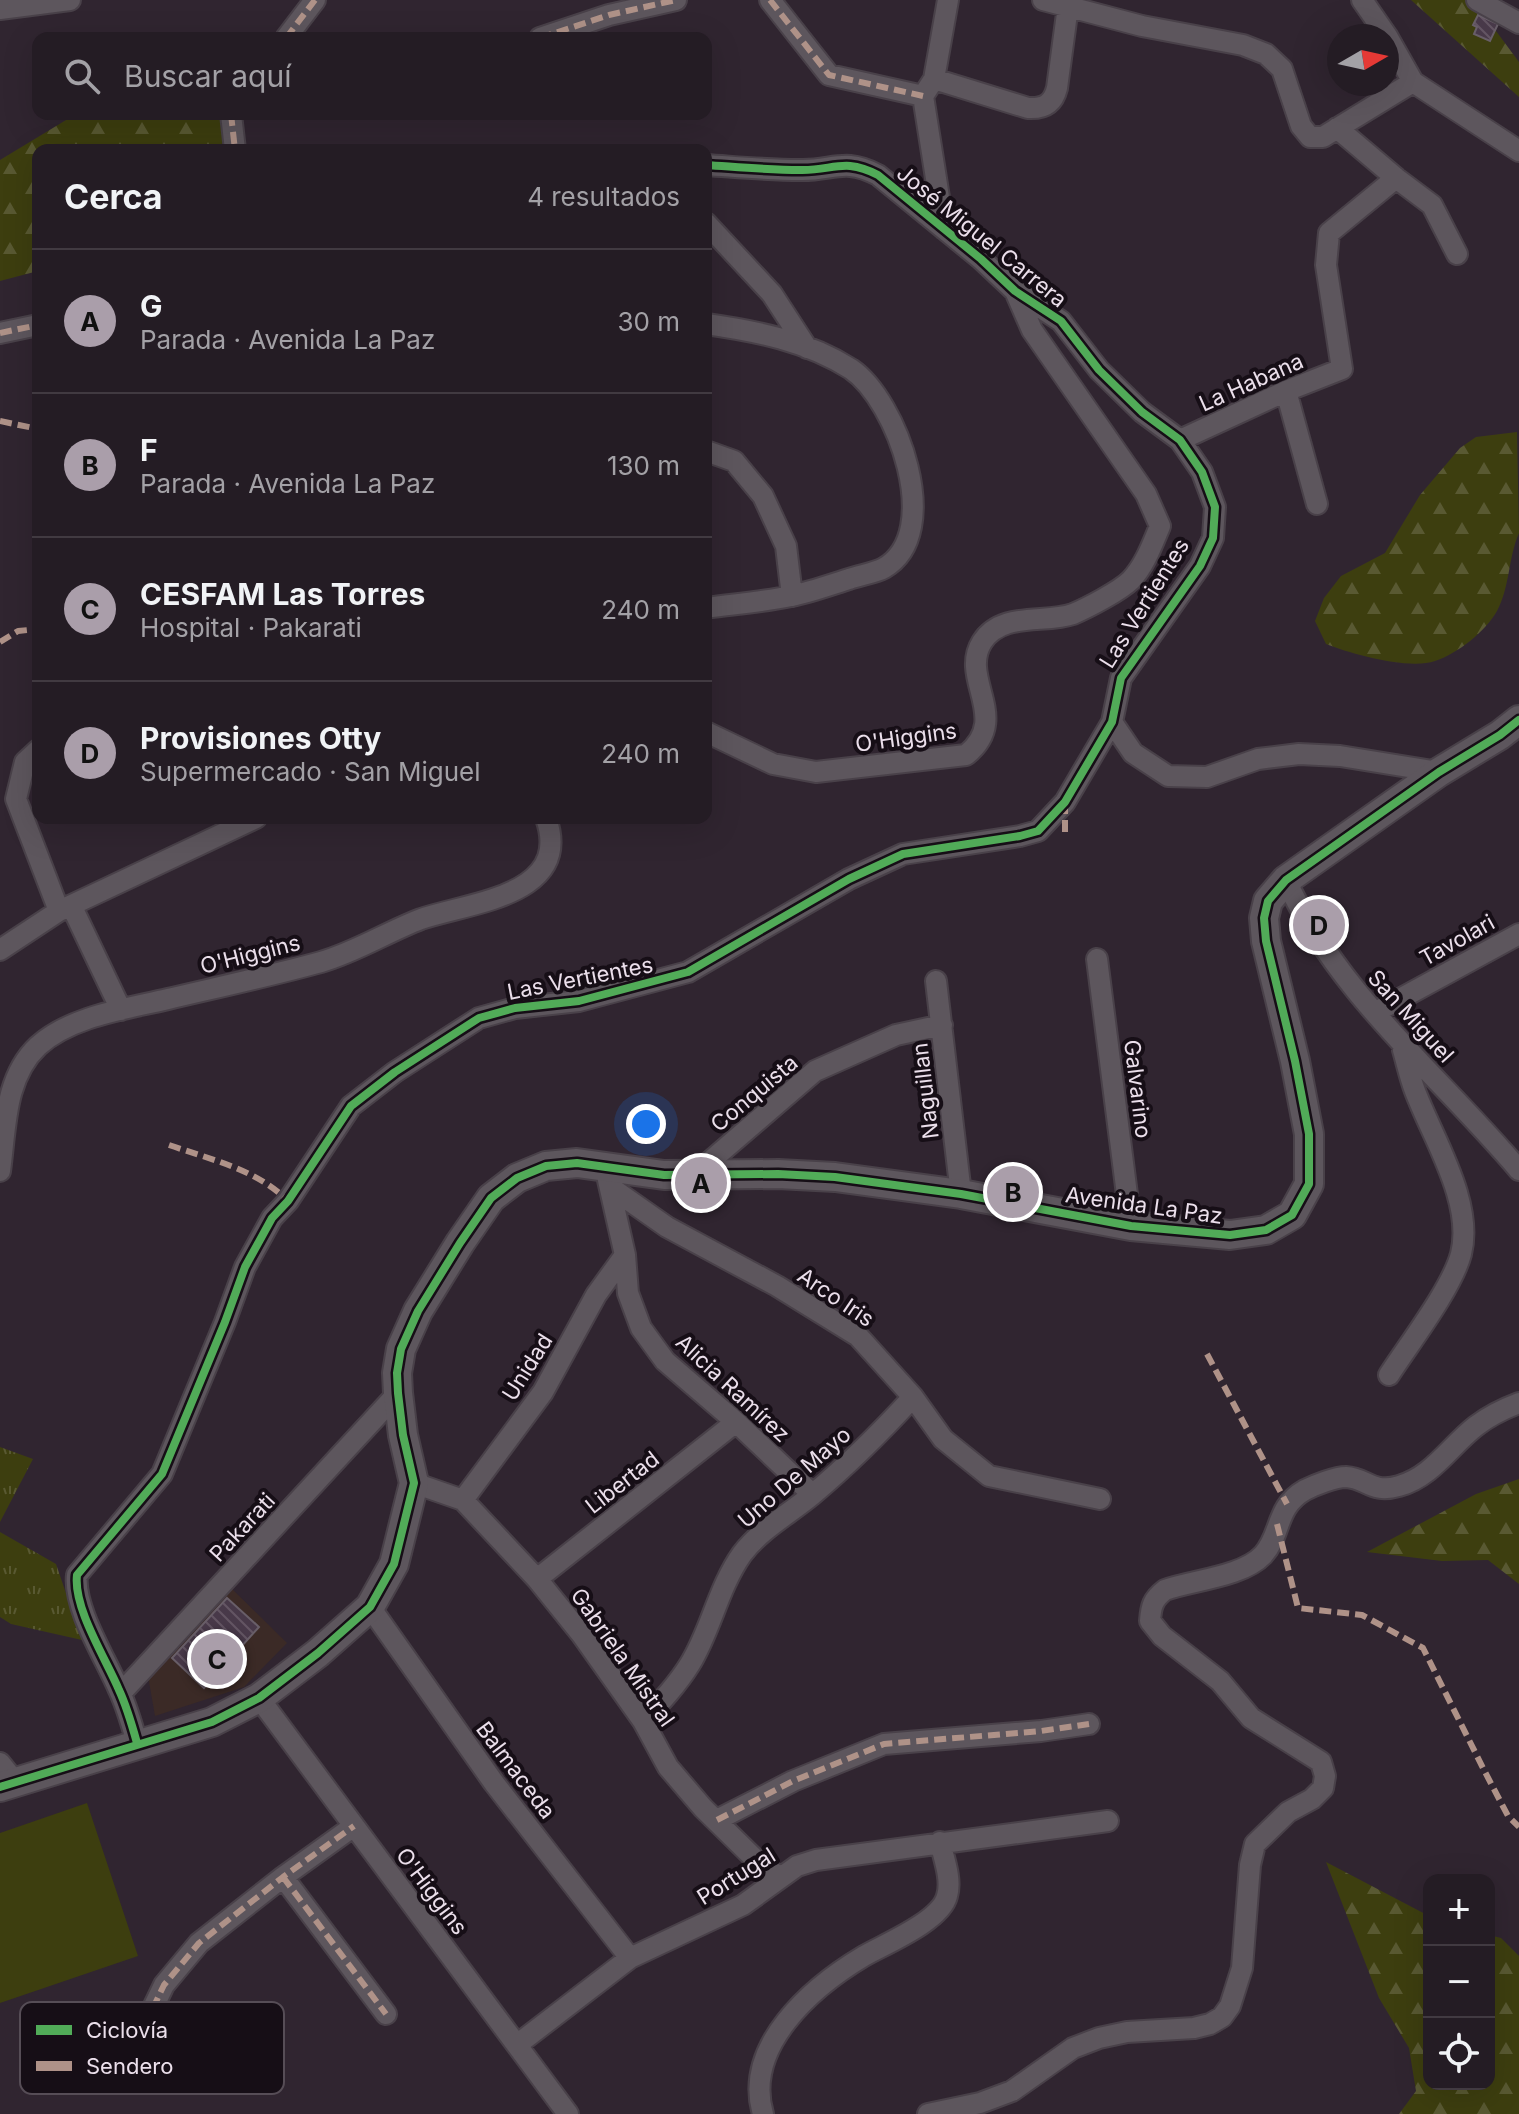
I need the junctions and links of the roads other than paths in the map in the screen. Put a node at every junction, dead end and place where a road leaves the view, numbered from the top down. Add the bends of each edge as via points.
1 (70, 0) edge
2 (315, 0) edge
3 (676, 0) edge
4 (770, 0) edge
5 (948, 0) edge
6 (1043, 0) edge
7 (1362, 0) edge
8 (1477, 0) edge
9 (1068, 6) junction
10 (0, 9) edge
11 (1519, 23) edge
12 (1379, 24) edge
13 (291, 32) edge
14 (558, 32) edge
15 (1399, 57) edge
16 (1413, 82) junction
17 (928, 88) junction
18 (232, 120) edge
19 (1337, 128) junction
20 (234, 144) edge
21 (1519, 151) edge
22 (712, 165) edge
23 (1396, 178) junction
24 (712, 229) edge
25 (944, 229) junction
26 (1457, 254) dead end
27 (1015, 291) junction
28 (712, 325) edge
29 (32, 326) edge
30 (0, 333) edge
31 (807, 348) junction
32 (1286, 391) junction
33 (1180, 440) junction
34 (712, 453) edge
35 (1317, 504) dead end
36 (1160, 526) joint
37 (792, 596) junction
38 (712, 607) edge
39 (1519, 720) edge
40 (1112, 722) junction
41 (712, 735) edge
42 (32, 756) edge
43 (1439, 772) junction
44 (243, 824) edge
45 (548, 824) edge
46 (1286, 880) junction
47 (66, 909) junction
48 (1519, 934) edge
49 (0, 950) edge
50 (1097, 959) dead end
51 (936, 981) dead end
52 (121, 1010) junction
53 (1376, 1012) junction
54 (942, 1025) junction
55 (1402, 1045) junction
56 (5, 1098) edge
57 (1519, 1170) edge
58 (0, 1171) edge
59 (693, 1176) junction
60 (608, 1177) junction
61 (961, 1194) junction
62 (1131, 1226) junction
63 (625, 1255) junction
64 (1389, 1375) dead end
65 (398, 1393) junction
66 (913, 1397) junction
67 (1519, 1403) edge
68 (736, 1422) junction
69 (414, 1483) junction
70 (812, 1494) junction
71 (1100, 1499) dead end
72 (463, 1500) junction
73 (537, 1579) junction
74 (370, 1607) junction
75 (121, 1693) junction
76 (259, 1698) junction
77 (643, 1721) junction
78 (1089, 1724) dead end
79 (137, 1743) junction
80 (5, 1778) edge
81 (717, 1820) junction
82 (1108, 1821) dead end
83 (354, 1826) junction
84 (940, 1842) junction
85 (283, 1877) junction
86 (780, 1877) junction
87 (630, 1958) junction
88 (156, 2002) edge
89 (386, 2014) dead end
90 (518, 2044) junction
91 (568, 2114) edge
92 (763, 2114) edge
93 (928, 2114) edge

1 - 10 street
2 - 13 street
3 - 14 street
4 - 17 street via 829,75
5 - 17 street
6 - 9 street
7 - 12 street
8 - 11 street
9 - 17 street via 1054,97 1040,109
9 - 19 street via 1266,54 1282,69 1301,126 1310,137 1323,137
15 - 16 street
16 - 19 street
16 - 21 street
17 - 25 street
18 - 20 street
19 - 23 street
22 - 25 street, José Miguel Carrera via 805,171 860,166
23 - 26 street via 1432,205
23 - 32 street, La Habana via 1329,233 1326,265 1342,369
24 - 31 street via 772,294
25 - 27 street, José Miguel Carrera
27 - 33 street, José Miguel Carrera via 1061,321 1099,370
27 - 36 street, José Miguel Carrera via 1032,330 1146,494
28 - 31 street via 761,332
29 - 30 street
31 - 37 street via 852,370 882,404 908,471 912,523 898,557 883,569
32 - 33 street, La Habana
32 - 35 street
33 - 40 street, Las Vertientes via 1202,472 1215,507 1213,538 1200,566 1121,678
34 - 37 street via 734,461 763,496 786,546
36 - 41 street, O'Higgins via 1130,581 1071,615 1015,621 981,643 977,668 986,726 979,744 966,755 816,772 773,764
37 - 38 street
39 - 43 street, Avenida La Paz
40 - 43 street via 1133,753 1168,776 1207,777 1258,759 1299,754
40 - 75 street, Las Vertientes via 1065,802 1038,831 903,854 849,879 688,972 579,1001 479,1018 351,1106 272,1218 245,1267 162,1474 77,1575 75,1587 84,1612
42 - 47 street via 25,762 16,799
43 - 46 street, Avenida La Paz
44 - 47 street
45 - 52 street, O'Higgins via 551,851 545,867 505,896 447,910 324,961
46 - 53 street, San Miguel via 1318,940
46 - 62 street, Avenida La Paz via 1268,901 1264,918 1309,1134 1309,1184 1292,1215 1266,1230 1230,1235
47 - 49 street
47 - 52 street
48 - 53 street, Tavolari
50 - 62 street, Galvarino
51 - 54 street, Naguillan
52 - 56 street, O'Higgins via 63,1029 41,1044
53 - 55 street, San Miguel
54 - 59 street, Conquista via 896,1035 815,1071
54 - 61 street, Naguillan
55 - 57 street, San Miguel
55 - 64 street via 1459,1199 1464,1233 1451,1278
56 - 58 street, O'Higgins
59 - 60 street, Avenida La Paz
59 - 61 street, Avenida La Paz via 821,1176
60 - 63 street, Alicia Ramírez
60 - 65 street, Avenida La Paz via 577,1163 546,1166 517,1178 491,1198 418,1311 401,1349
60 - 66 street, Arco Iris via 667,1227 858,1336
61 - 62 street, Avenida La Paz
63 - 68 street, Alicia Ramírez via 628,1293 641,1328 665,1361
63 - 72 street, Unidad via 596,1295 543,1392
65 - 69 street, Avenida La Paz
65 - 75 street, Pakarati
66 - 70 street, Uno De Mayo
66 - 71 street, Arco Iris via 943,1439 989,1476
67 - 93 street via 1474,1427 1417,1479 1378,1490 1346,1477 1305,1491 1287,1504 1272,1544 1260,1558 1155,1597 1150,1621 1162,1636 1206,1668 1251,1718 1321,1762 1325,1776 1323,1788 1312,1799 1288,1812 1255,1844 1242,1968 1222,2017 1174,2031 1099,2038 1073,2048 1012,2091
68 - 70 street, Alicia Ramírez
68 - 73 street, Libertad
69 - 72 street, Gabriela Mistral
69 - 74 street via 394,1564
70 - 77 street, Uno De Mayo via 743,1553 691,1662
72 - 73 street, Gabriela Mistral
73 - 77 street, Gabriela Mistral
74 - 76 street
74 - 87 street, Balmaceda via 494,1783
75 - 79 street, Las Vertientes
76 - 79 street via 212,1722
76 - 83 street, O'Higgins
77 - 81 street, Gabriela Mistral via 668,1767
78 - 81 street via 884,1744 793,1781
79 - 80 street
81 - 86 street, Gabriela Mistral
82 - 84 street, Portugal
83 - 85 street
83 - 90 street, O'Higgins
84 - 86 street, Portugal via 816,1860
84 - 92 street via 948,1880 941,1909 831,1978 804,2002 762,2064
85 - 88 street via 199,1943
85 - 89 street
86 - 87 street, Portugal via 743,1905
87 - 90 street, Portugal
90 - 91 street, O'Higgins

